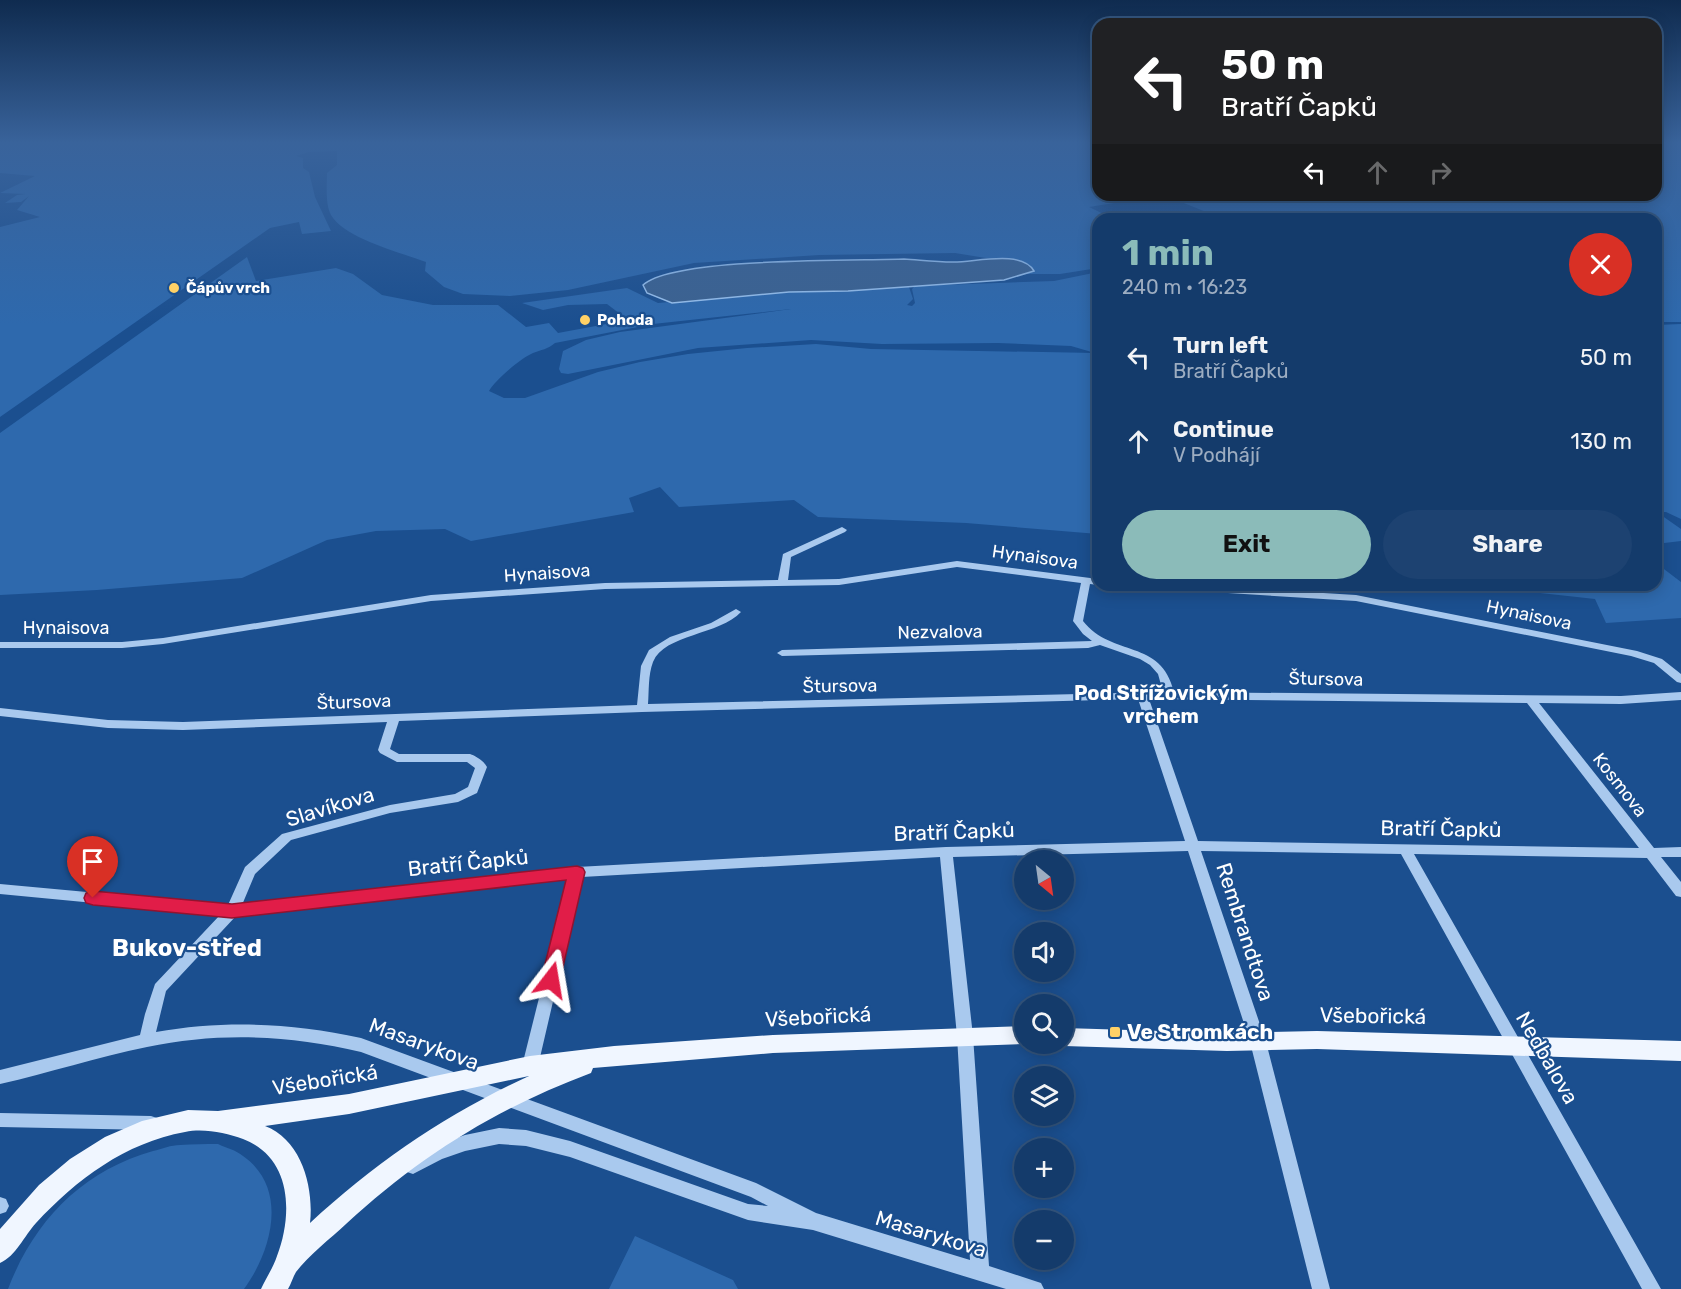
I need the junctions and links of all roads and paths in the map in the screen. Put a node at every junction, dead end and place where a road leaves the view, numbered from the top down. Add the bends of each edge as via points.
1 (842, 531) dead end
2 (1086, 581) junction
3 (1092, 582) edge
4 (783, 583) junction
5 (1244, 591) edge
6 (736, 612) dead end
7 (1100, 642) junction
8 (0, 645) edge
9 (782, 653) dead end
10 (1681, 680) edge
11 (1169, 695) junction
12 (1681, 696) edge
13 (1143, 697) junction
14 (1531, 700) junction
15 (642, 708) junction
16 (0, 712) edge
17 (394, 718) junction
18 (1193, 846) junction
19 (1405, 849) junction
20 (946, 852) junction
21 (1681, 852) edge
22 (1651, 854) junction
23 (577, 872) junction
24 (0, 889) edge
25 (1681, 892) edge
26 (232, 911) junction
27 (1014, 1035) edge
28 (966, 1036) junction
29 (1074, 1037) edge
30 (147, 1040) junction
31 (1258, 1042) junction
32 (1513, 1045) junction
33 (1681, 1051) edge
34 (614, 1056) junction
35 (530, 1066) junction
36 (0, 1077) edge
37 (0, 1120) edge
38 (220, 1121) junction
39 (176, 1123) junction
40 (352, 1200) junction
41 (813, 1221) junction
42 (0, 1250) edge
43 (287, 1264) junction
44 (980, 1272) junction
45 (274, 1289) edge
46 (1035, 1289) edge
47 (1321, 1289) edge
48 (1652, 1289) edge

1 - 4 street via 786,556
2 - 3 street, Hynaisova
2 - 4 street, Hynaisova via 957,564 839,582
2 - 7 street, Nezvalova via 1078,621 1085,633
4 - 8 street, Hynaisova via 605,586 431,598 163,641
5 - 10 street, Hynaisova via 1356,598 1633,653 1658,661
6 - 15 street via 721,625 652,652
7 - 9 street, Nezvalova
7 - 11 street, Nezvalova via 1154,663 1164,674
11 - 13 street, Štursova
11 - 14 street, Štursova
12 - 14 street, Štursova
13 - 15 street, Štursova
13 - 18 street, Rembrandtova
14 - 22 street, Kosmova
15 - 17 street, Štursova
16 - 17 street, Štursova via 108,724 183,726
17 - 26 street, Slavíkova via 384,750 397,758 470,758 481,767 473,790 458,798 390,809 287,837 250,872
18 - 19 street, Bratří Čapků
18 - 20 street, Bratří Čapků
18 - 31 street, Rembrandtova
19 - 22 street, Bratří Čapků
19 - 32 street, Nedbalova
20 - 23 street, Bratří Čapků
20 - 28 street
21 - 22 street, Bratří Čapků
22 - 25 street, Kosmova
23 - 26 street, Bratří Čapků
23 - 35 street
24 - 26 street, Bratří Čapků
26 - 30 street, Slavíkova via 160,988
27 - 28 main road, Všebořická
28 - 34 main road, Všebořická
28 - 44 street
29 - 31 main road, Všebořická
30 - 36 street, Masarykova
30 - 41 street, Masarykova via 261,1028 327,1036 361,1045 756,1191
31 - 32 main road, Všebořická
31 - 47 street, Rembrandtova
32 - 33 main road, Všebořická
32 - 48 street, Nedbalova
34 - 35 main road, Všebořická
34 - 40 main road, Všebořická via 508,1094 429,1140
35 - 38 main road, Všebořická via 349,1104
37 - 39 street
38 - 39 main road
38 - 43 main road via 251,1129 268,1139 294,1173 299,1214
39 - 42 main road via 123,1141 69,1173 29,1210
40 - 41 street, Masarykova via 437,1153 499,1136 570,1149 748,1212
40 - 43 main road, Všebořická
41 - 44 street, Masarykova
43 - 45 main road
44 - 46 street, Masarykova

